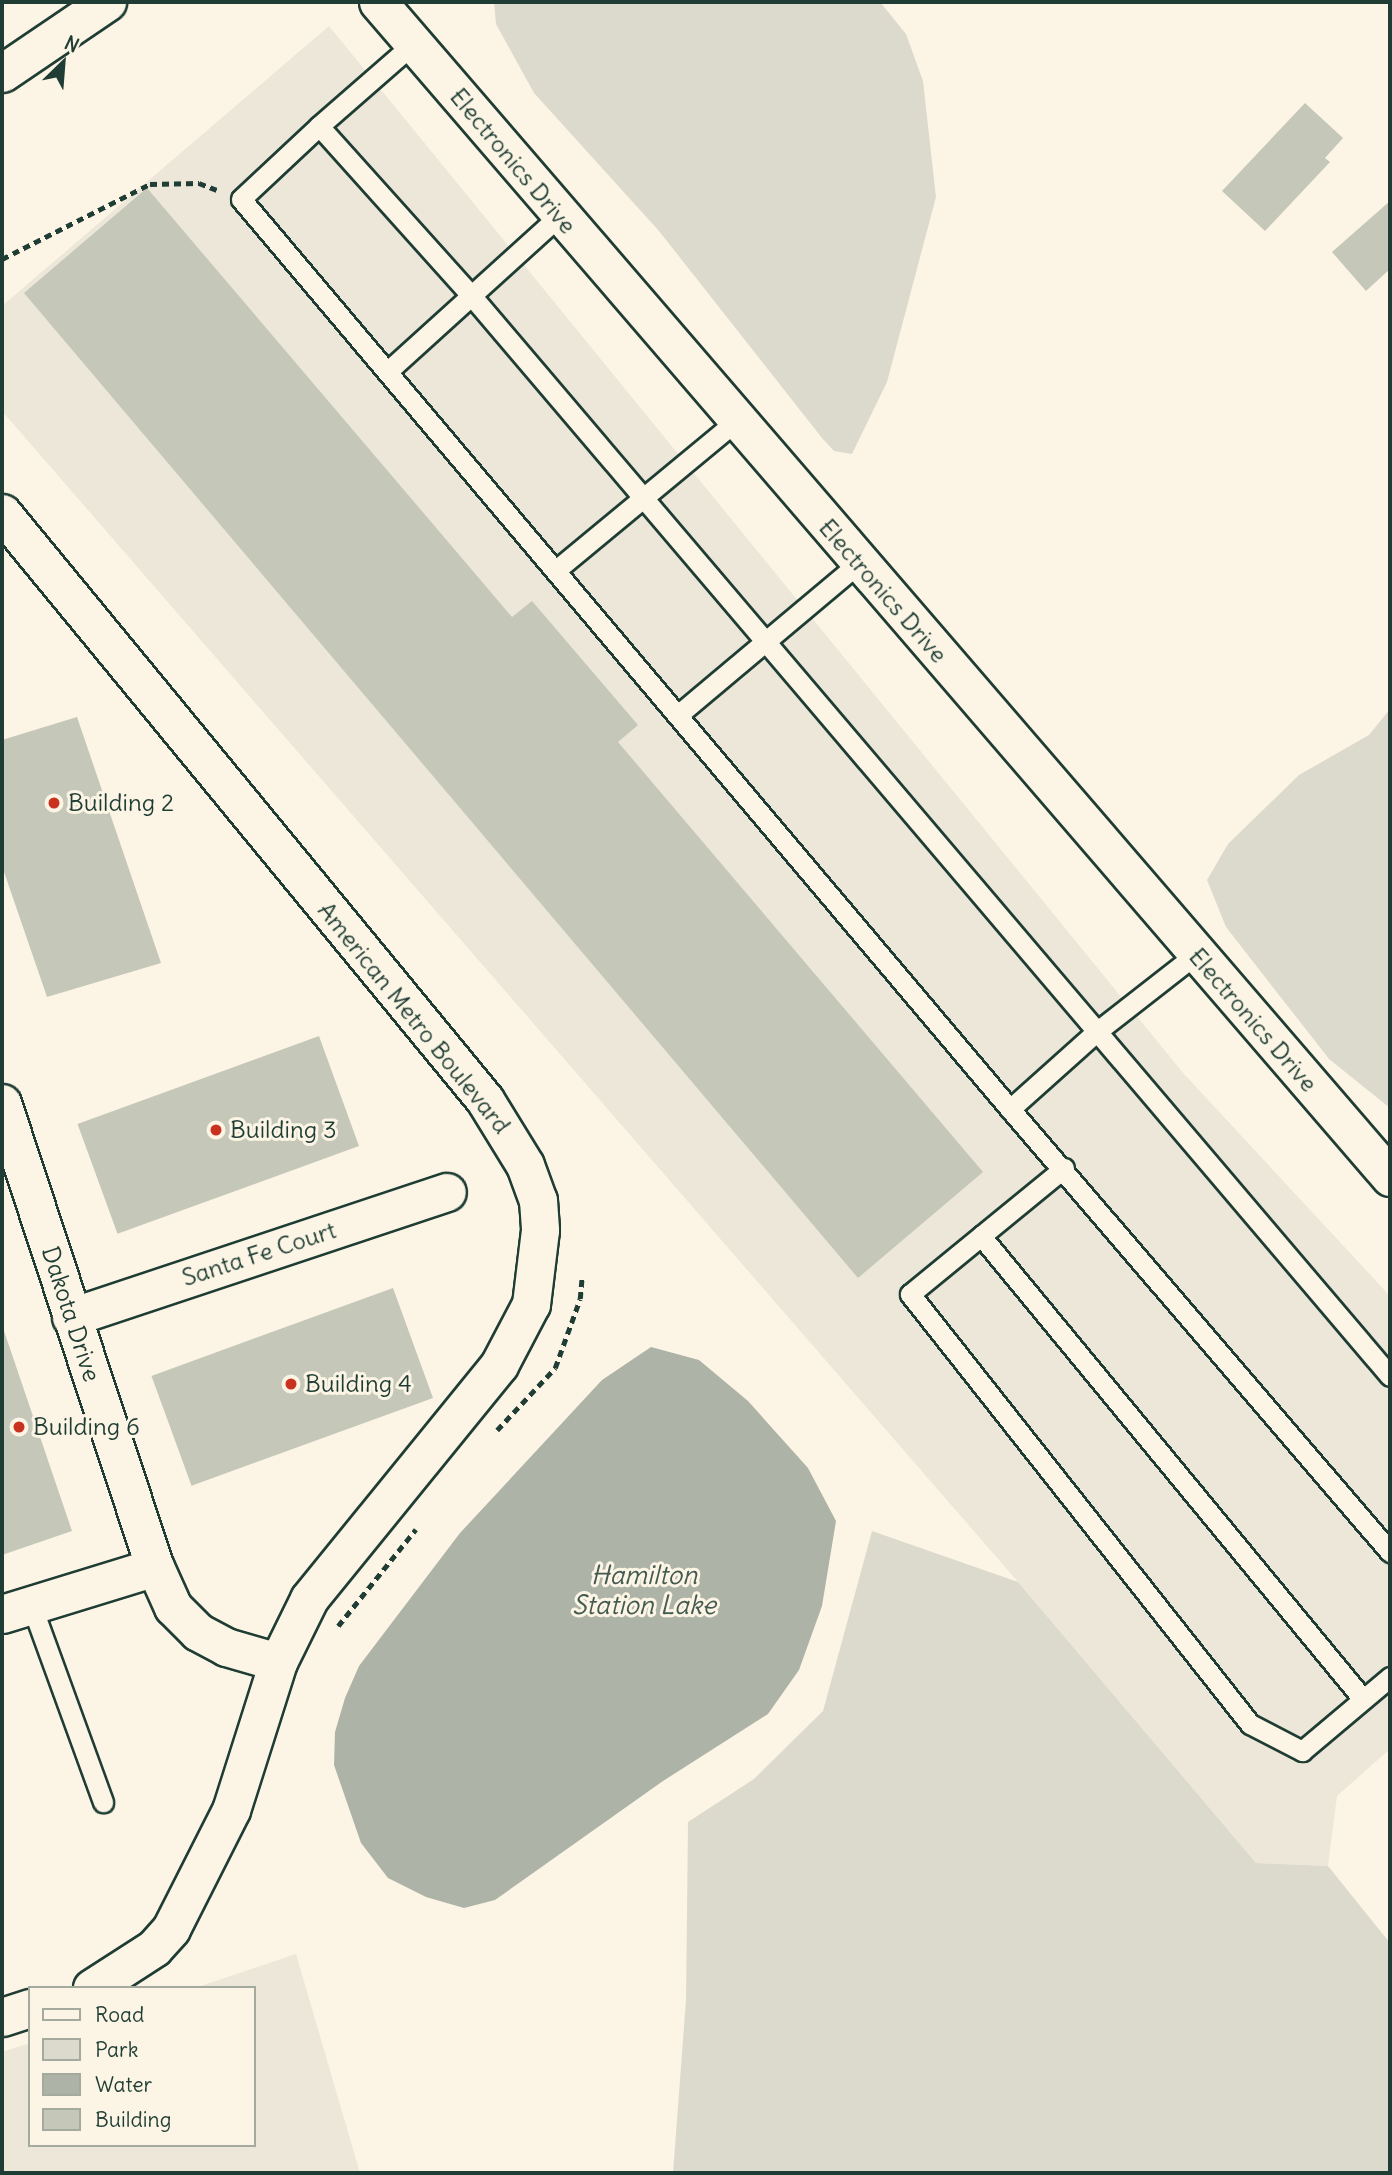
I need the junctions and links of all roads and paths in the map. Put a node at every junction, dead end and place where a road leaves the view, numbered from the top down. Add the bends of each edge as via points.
1 (107, 2) edge
2 (378, 2) edge
3 (414, 43) junction
4 (2, 72) edge
5 (319, 126) junction
6 (241, 199) junction
7 (559, 216) junction
8 (2, 259) edge
9 (470, 294) junction
10 (387, 372) junction
11 (736, 421) junction
12 (642, 498) junction
13 (2, 513) edge
14 (859, 563) junction
15 (556, 570) junction
16 (764, 642) junction
17 (679, 714) junction
18 (1196, 954) junction
19 (1094, 1033) junction
20 (2, 1103) edge
21 (1010, 1109) junction
22 (1064, 1168) junction
23 (1390, 1177) edge
24 (447, 1192) dead end
25 (981, 1236) junction
26 (582, 1276) dead end
27 (71, 1317) junction
28 (1390, 1376) edge
29 (491, 1436) dead end
30 (422, 1521) dead end
31 (1390, 1552) edge
32 (155, 1567) junction
33 (16, 1609) edge
34 (330, 1637) dead end
35 (278, 1662) junction
36 (1390, 1677) edge
37 (1363, 1699) junction
38 (103, 1802) dead end
39 (95, 1986) edge
40 (28, 2009) edge
41 (2, 2017) edge

1 - 4 street
2 - 3 street, Electronics Drive
3 - 5 lane
3 - 7 street, Electronics Drive
5 - 6 lane
5 - 9 lane
6 - 8 path via 199,183 150,184
6 - 10 lane
7 - 9 lane
7 - 11 street, Electronics Drive
9 - 10 lane
9 - 12 lane
10 - 15 lane
11 - 12 lane
11 - 14 street, Electronics Drive
12 - 15 lane
12 - 16 lane
13 - 35 street, American Metro Boulevard via 485,1100 525,1165 538,1200 540,1230 531,1304 499,1365 309,1598
14 - 16 lane
14 - 18 street, Electronics Drive
15 - 17 lane
16 - 17 lane
16 - 19 lane
17 - 21 lane
18 - 19 lane
18 - 23 street, Electronics Drive
19 - 21 lane
19 - 28 lane
20 - 27 street, Dakota Drive
21 - 22 lane
22 - 25 lane
22 - 31 lane
24 - 27 street, Santa Fe Court
25 - 37 lane
25 - 37 lane via 910,1294 1250,1724 1302,1751
26 - 29 path via 580,1299 555,1368
27 - 32 street, Dakota Drive
30 - 34 path
32 - 33 street
32 - 35 street, Dakota Drive via 173,1607 198,1632 226,1647
33 - 38 lane
35 - 39 street, American Metro Boulevard via 230,1810 171,1929 154,1948
36 - 37 lane
40 - 41 street

